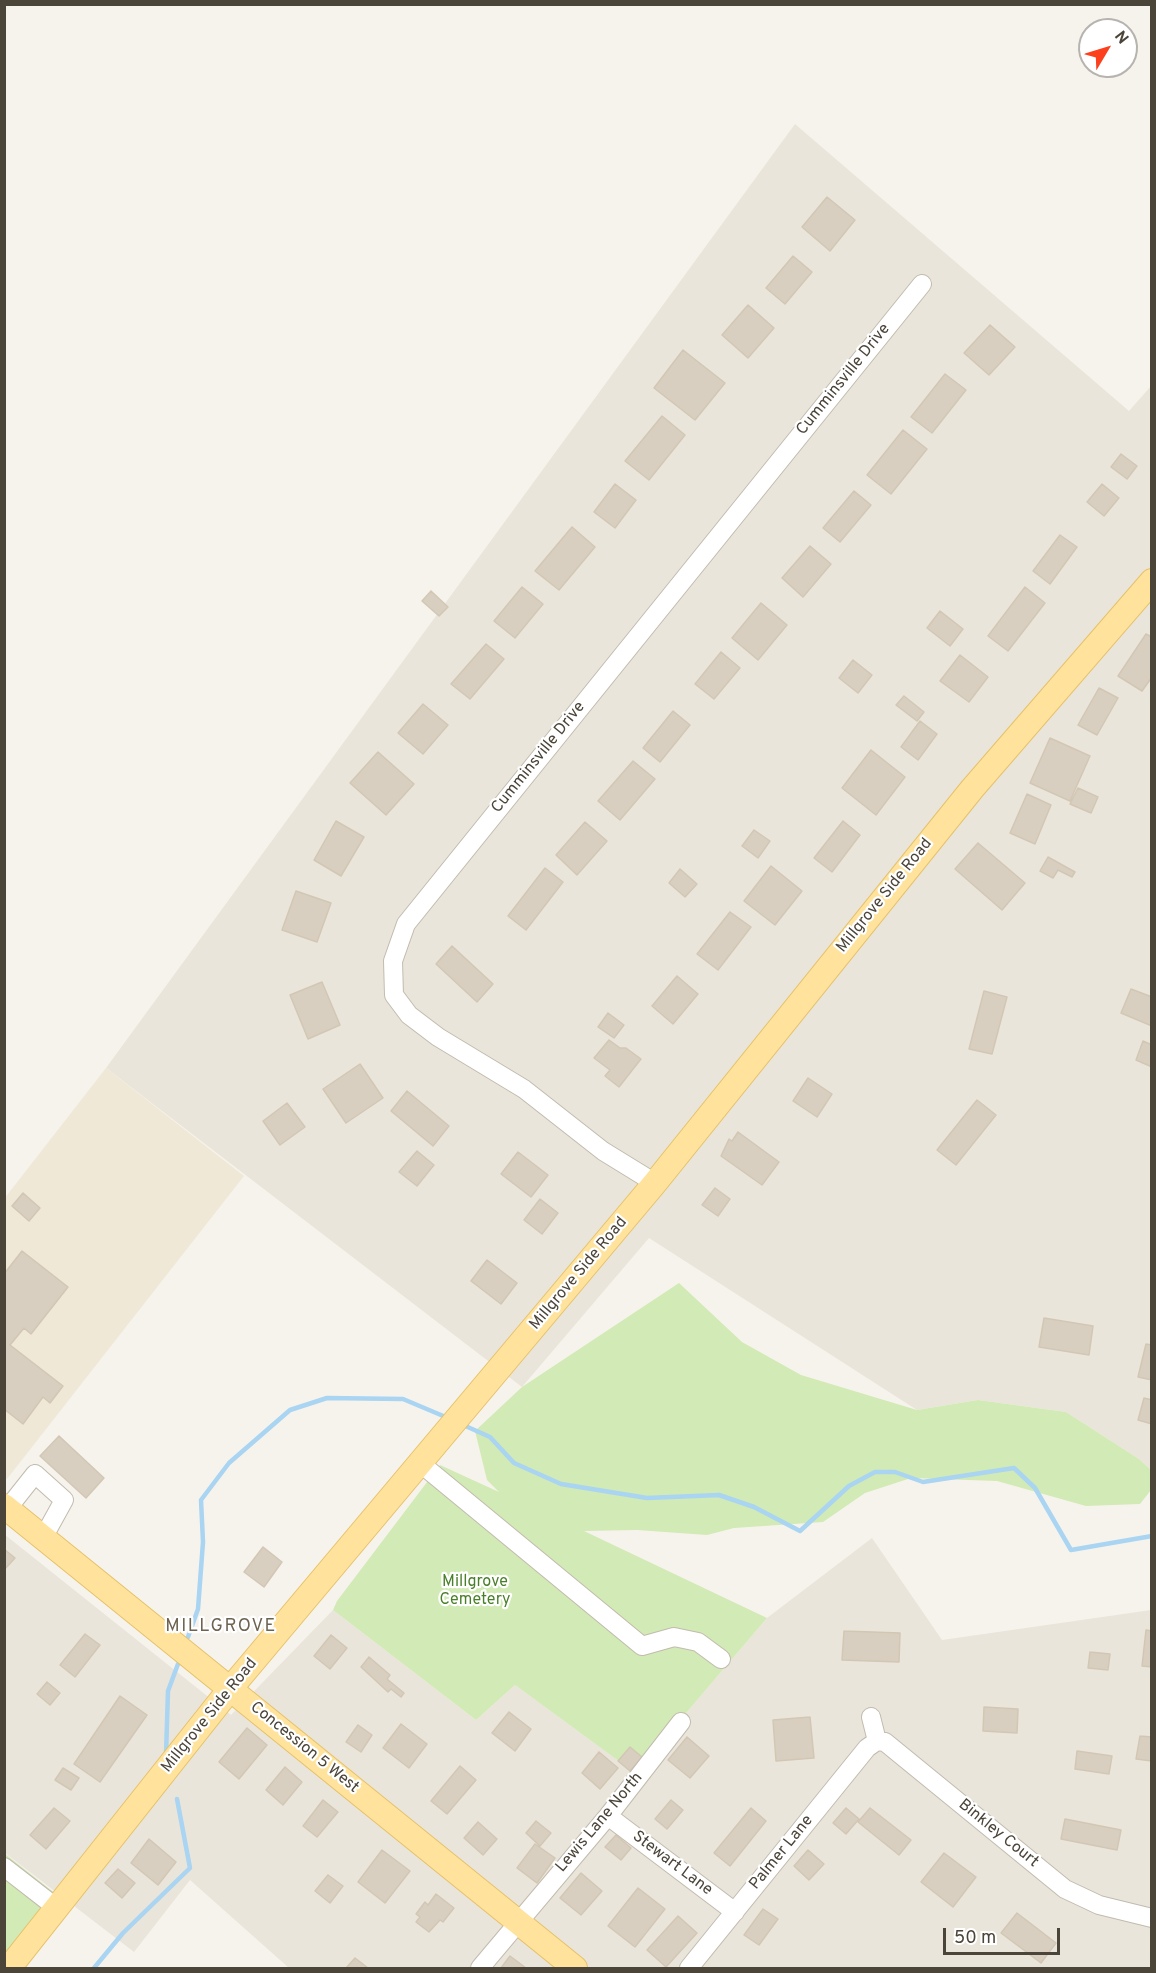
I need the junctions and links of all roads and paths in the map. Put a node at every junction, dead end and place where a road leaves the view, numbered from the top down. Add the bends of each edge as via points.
1 (922, 284) dead end
2 (1152, 581) edge
3 (655, 1183) junction
4 (420, 1463) junction
5 (6, 1507) edge
6 (44, 1538) junction
7 (721, 1659) dead end
8 (231, 1689) junction
9 (871, 1717) dead end
10 (681, 1722) dead end
11 (877, 1741) junction
12 (608, 1816) junction
13 (4, 1868) edge
14 (58, 1910) junction
15 (735, 1912) junction
16 (1152, 1918) edge
17 (518, 1921) junction
18 (9, 1968) edge
19 (480, 1968) edge
20 (575, 1968) edge
21 (689, 1968) edge

1 - 3 street, Cumminsville Drive via 406,924 393,961 394,996 409,1015 524,1089 603,1151
2 - 3 main road, Millgrove Side Road via 972,789
3 - 4 main road, Millgrove Side Road
4 - 7 street via 642,1646 674,1637 698,1642
4 - 8 main road, Millgrove Side Road
5 - 6 main road, Concession 5 West
5 - 6 street via 35,1474 64,1500
6 - 8 main road, Concession 5 West
8 - 14 main road, Millgrove Side Road
8 - 17 main road, Concession 5 West
9 - 11 street
10 - 12 street, Lewis Lane North
11 - 15 street, Palmer Lane via 867,1748
11 - 16 street, Binkley Court via 885,1742 1065,1889 1099,1905
12 - 15 street, Stewart Lane
12 - 17 street, Lewis Lane North
13 - 14 street
14 - 18 main road, Millgrove Side Road
15 - 21 street, Palmer Lane
17 - 19 street, Lewis Lane North
17 - 20 main road, Concession 5 West

